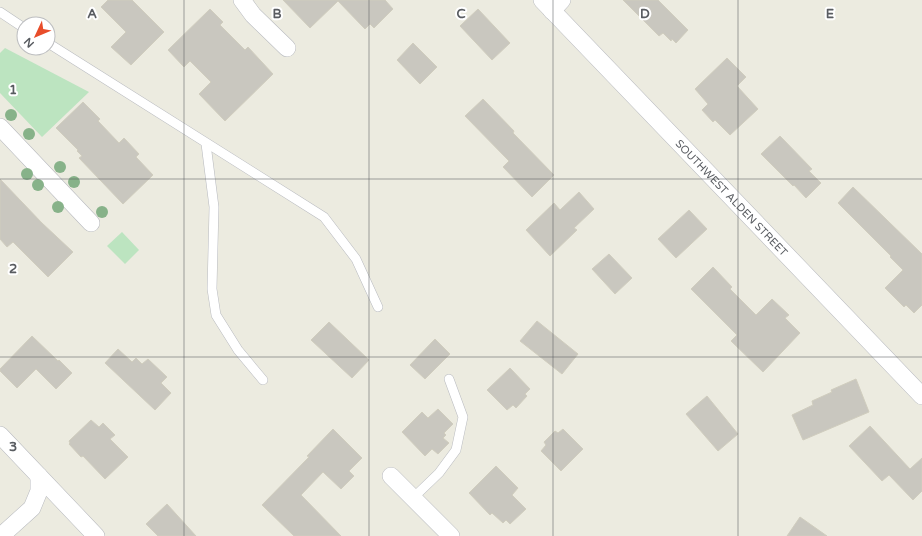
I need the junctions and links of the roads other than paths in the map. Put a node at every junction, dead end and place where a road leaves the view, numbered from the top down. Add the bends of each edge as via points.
1 (242, 0) edge
2 (552, 4) edge
3 (0, 12) edge
4 (16, 23) edge
5 (56, 48) edge
6 (287, 48) dead end
7 (0, 127) edge
8 (206, 144) junction
9 (91, 223) dead end
10 (378, 307) dead end
11 (449, 379) dead end
12 (263, 380) dead end
13 (922, 396) edge
14 (0, 435) edge
15 (39, 476) junction
16 (391, 476) dead end
17 (413, 498) junction
18 (1, 536) edge
19 (96, 536) edge
20 (451, 536) edge

1 - 6 street
2 - 13 street, SOUTHWEST ALDEN STREET
3 - 4 lane
5 - 8 lane
7 - 9 street
8 - 10 lane via 324,217 356,258
8 - 12 lane via 214,207 212,289 216,315 238,350
11 - 17 lane via 463,417 456,450 440,473
14 - 15 street
15 - 18 street via 39,492 32,508
15 - 19 street
16 - 17 street
17 - 20 street

